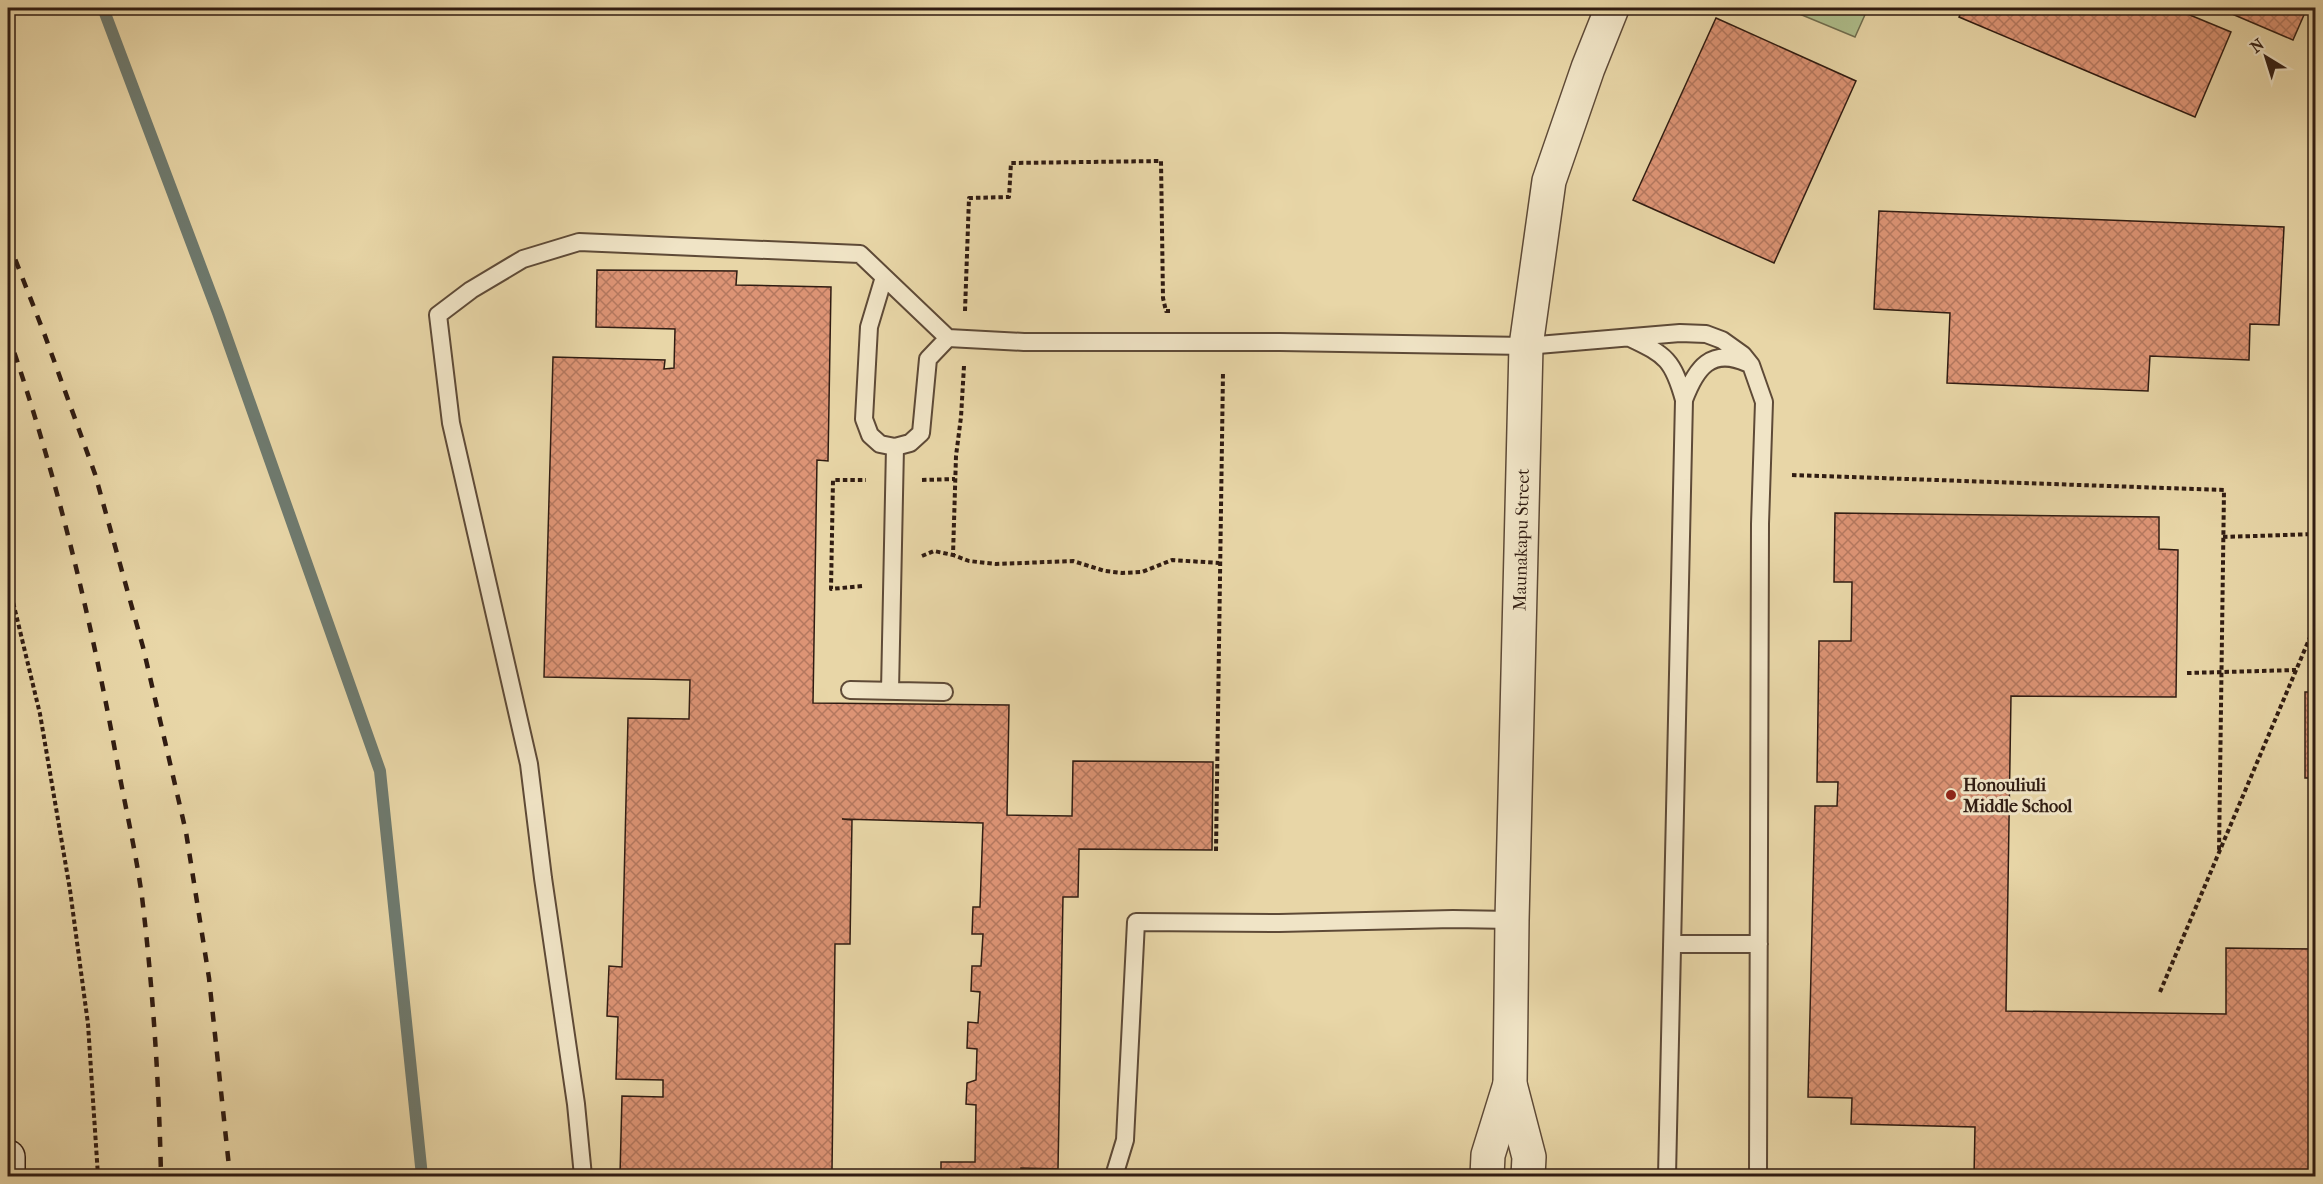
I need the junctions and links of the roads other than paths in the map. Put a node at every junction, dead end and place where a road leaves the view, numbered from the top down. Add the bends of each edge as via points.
1 (1612, 8) edge
2 (884, 277) junction
3 (1629, 337) junction
4 (948, 338) junction
5 (1526, 346) junction
6 (1751, 365) junction
7 (1684, 400) junction
8 (895, 447) junction
9 (850, 690) dead end
10 (890, 691) junction
11 (944, 692) dead end
12 (1512, 920) junction
13 (1672, 944) junction
14 (1759, 945) junction
15 (1510, 1084) junction
16 (8, 1156) edge
17 (8, 1176) edge
18 (583, 1176) edge
19 (1114, 1176) edge
20 (1487, 1176) edge
21 (1528, 1176) edge
22 (1667, 1176) edge
23 (1758, 1176) edge

1 - 5 street, Maunakapu Street via 1549,182
2 - 4 lane
2 - 8 lane via 869,327 864,419 870,435 880,444
2 - 18 lane via 860,254 579,242 523,259 438,315 451,423 529,764
3 - 5 lane
3 - 6 lane via 1706,334 1733,347
3 - 7 lane via 1661,353 1669,362
4 - 5 lane
4 - 8 lane via 928,359 921,433 910,443
5 - 12 street, Maunakapu Street
6 - 7 lane via 1730,357 1713,360 1691,380
6 - 14 lane via 1764,402
7 - 13 lane
8 - 10 lane
9 - 10 lane
10 - 11 lane
12 - 15 street, Maunakapu Street
12 - 19 lane via 1136,922 1125,1140
13 - 14 lane
13 - 22 lane
14 - 23 lane
15 - 20 street, Maunakapu Street via 1488,1155
15 - 21 street, Maunakapu Street via 1529,1157
16 - 17 street

